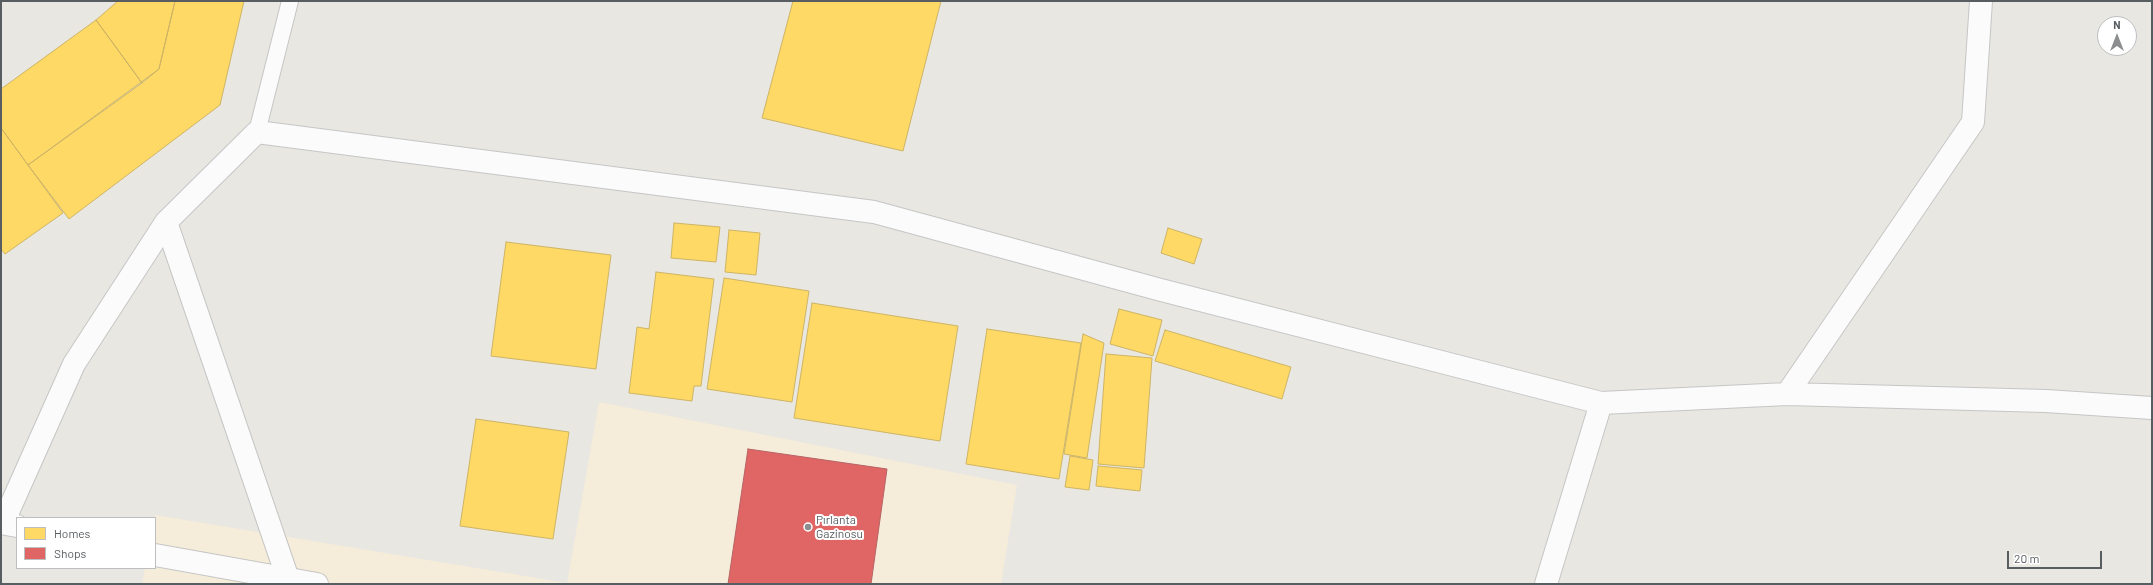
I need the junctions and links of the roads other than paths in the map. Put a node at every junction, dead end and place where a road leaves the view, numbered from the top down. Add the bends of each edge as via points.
1 (290, 1) edge
2 (1982, 1) edge
3 (257, 132) junction
4 (166, 222) junction
5 (1787, 394) junction
6 (1601, 404) junction
7 (2152, 408) edge
8 (7, 524) edge
9 (156, 555) edge
10 (288, 579) junction
11 (317, 584) edge
12 (1546, 584) edge

1 - 3 lane
2 - 5 street via 1973,122
3 - 4 street
3 - 6 street via 874,212 1161,290
4 - 8 street via 74,364
4 - 10 street
5 - 6 street
5 - 7 street via 2046,401
6 - 12 street
9 - 10 street
10 - 11 street

